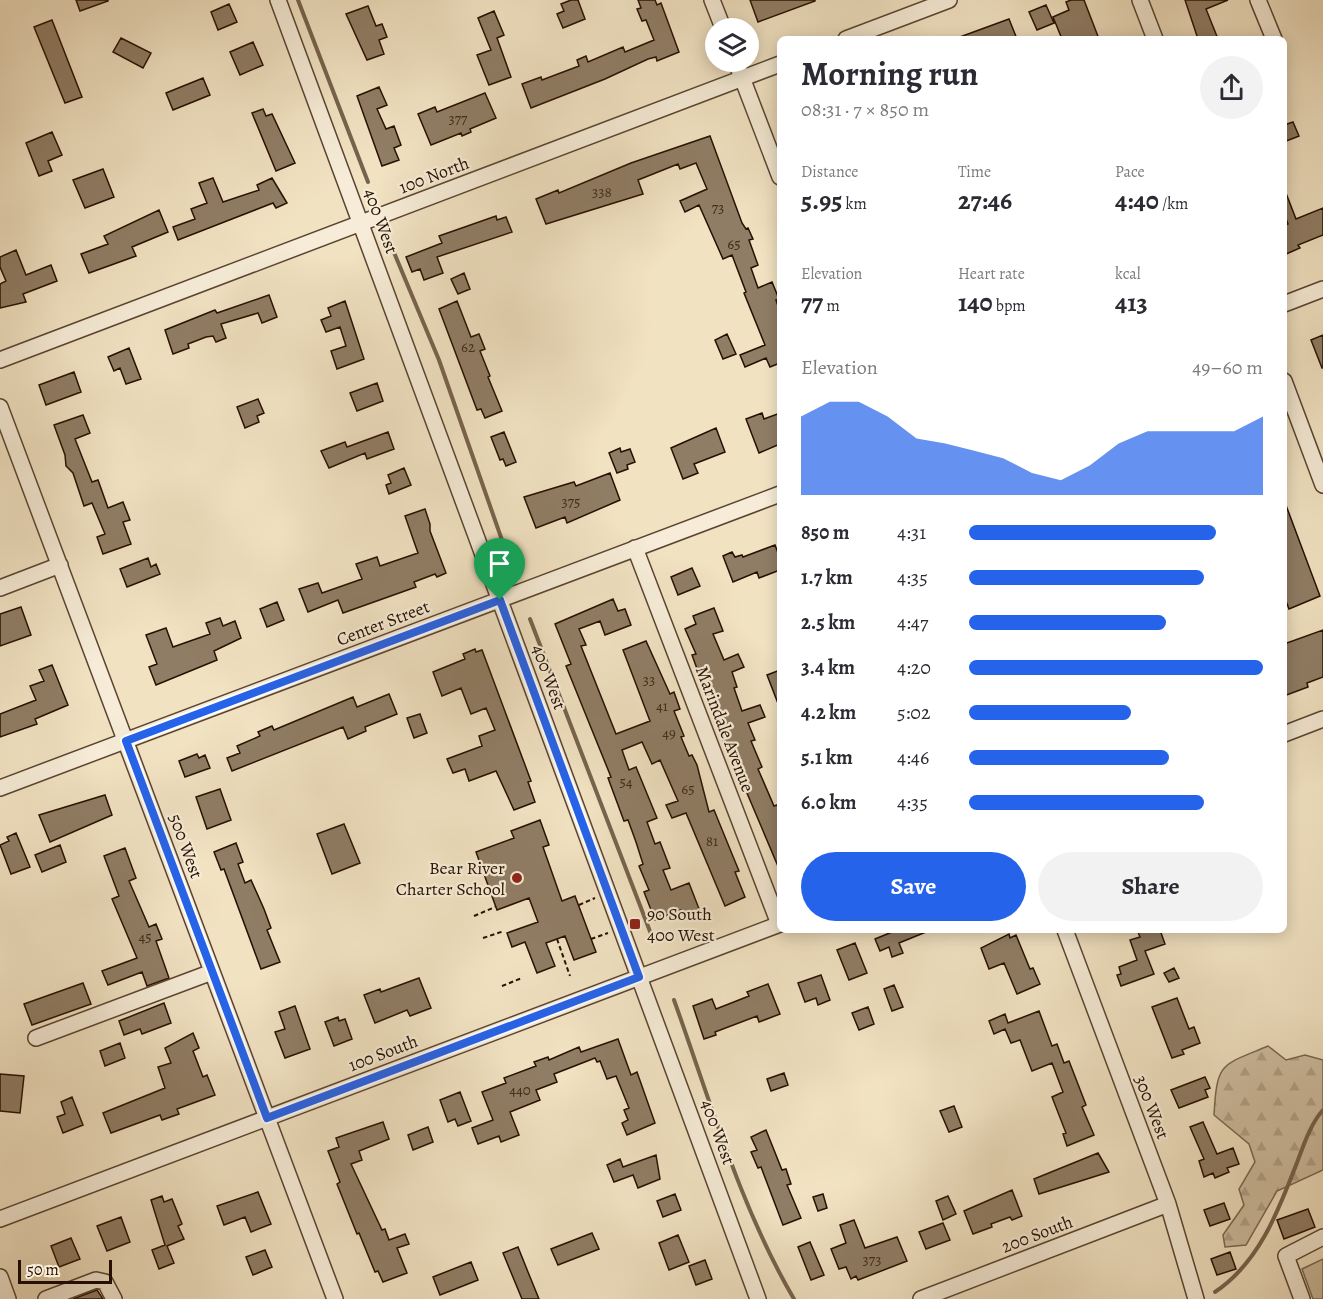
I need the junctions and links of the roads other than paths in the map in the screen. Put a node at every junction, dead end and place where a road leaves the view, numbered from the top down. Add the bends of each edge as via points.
1 (278, 0) edge
2 (712, 0) edge
3 (949, 0) edge
4 (1140, 0) edge
5 (1258, 0) edge
6 (719, 18) edge
7 (854, 36) edge
8 (1154, 36) edge
9 (1273, 36) edge
10 (777, 65) edge
11 (740, 72) edge
12 (742, 79) junction
13 (777, 169) edge
14 (361, 223) junction
15 (1323, 289) edge
16 (1287, 303) edge
17 (0, 360) edge
18 (1287, 389) edge
19 (0, 407) edge
20 (1323, 484) edge
21 (777, 495) edge
22 (635, 548) junction
23 (60, 565) junction
24 (0, 588) edge
25 (500, 600) junction
26 (1323, 719) edge
27 (1287, 733) edge
28 (126, 741) junction
29 (0, 788) edge
30 (777, 919) edge
31 (777, 925) edge
32 (1066, 933) edge
33 (212, 972) junction
34 (639, 977) junction
35 (36, 1038) dead end
36 (267, 1118) junction
37 (1168, 1204) junction
38 (0, 1219) edge
39 (1323, 1237) edge
40 (0, 1276) edge
41 (8, 1299) edge
42 (46, 1299) edge
43 (114, 1299) edge
44 (335, 1299) edge
45 (758, 1299) edge
46 (921, 1299) edge
47 (1196, 1299) edge
48 (1302, 1299) edge

1 - 14 street, 400 West
2 - 6 street
3 - 7 street
4 - 8 street
5 - 9 street
10 - 12 street, 100 North
11 - 12 street
12 - 13 street
12 - 14 street, 100 North
14 - 17 street, 100 North
14 - 25 street, 400 West
15 - 16 street
18 - 20 street
19 - 23 street, 500 West
21 - 22 street, Center Street
22 - 25 street, Center Street
22 - 30 street, Marindale Avenue
23 - 24 street
23 - 28 street, 500 West
25 - 28 street, Center Street
25 - 34 street, 400 West
26 - 27 street
28 - 29 street, Center Street
28 - 33 street, 500 West
31 - 34 street, 100 South
32 - 37 street, 300 West
33 - 35 street
33 - 36 street, 500 West
34 - 36 street, 100 South
34 - 45 street, 400 West
36 - 38 street, 100 South
36 - 44 street, 500 West
37 - 46 street, 200 South
37 - 47 street, 300 West
39 - 48 street via 1286,1256
40 - 41 street
42 - 43 street via 96,1280 105,1282

